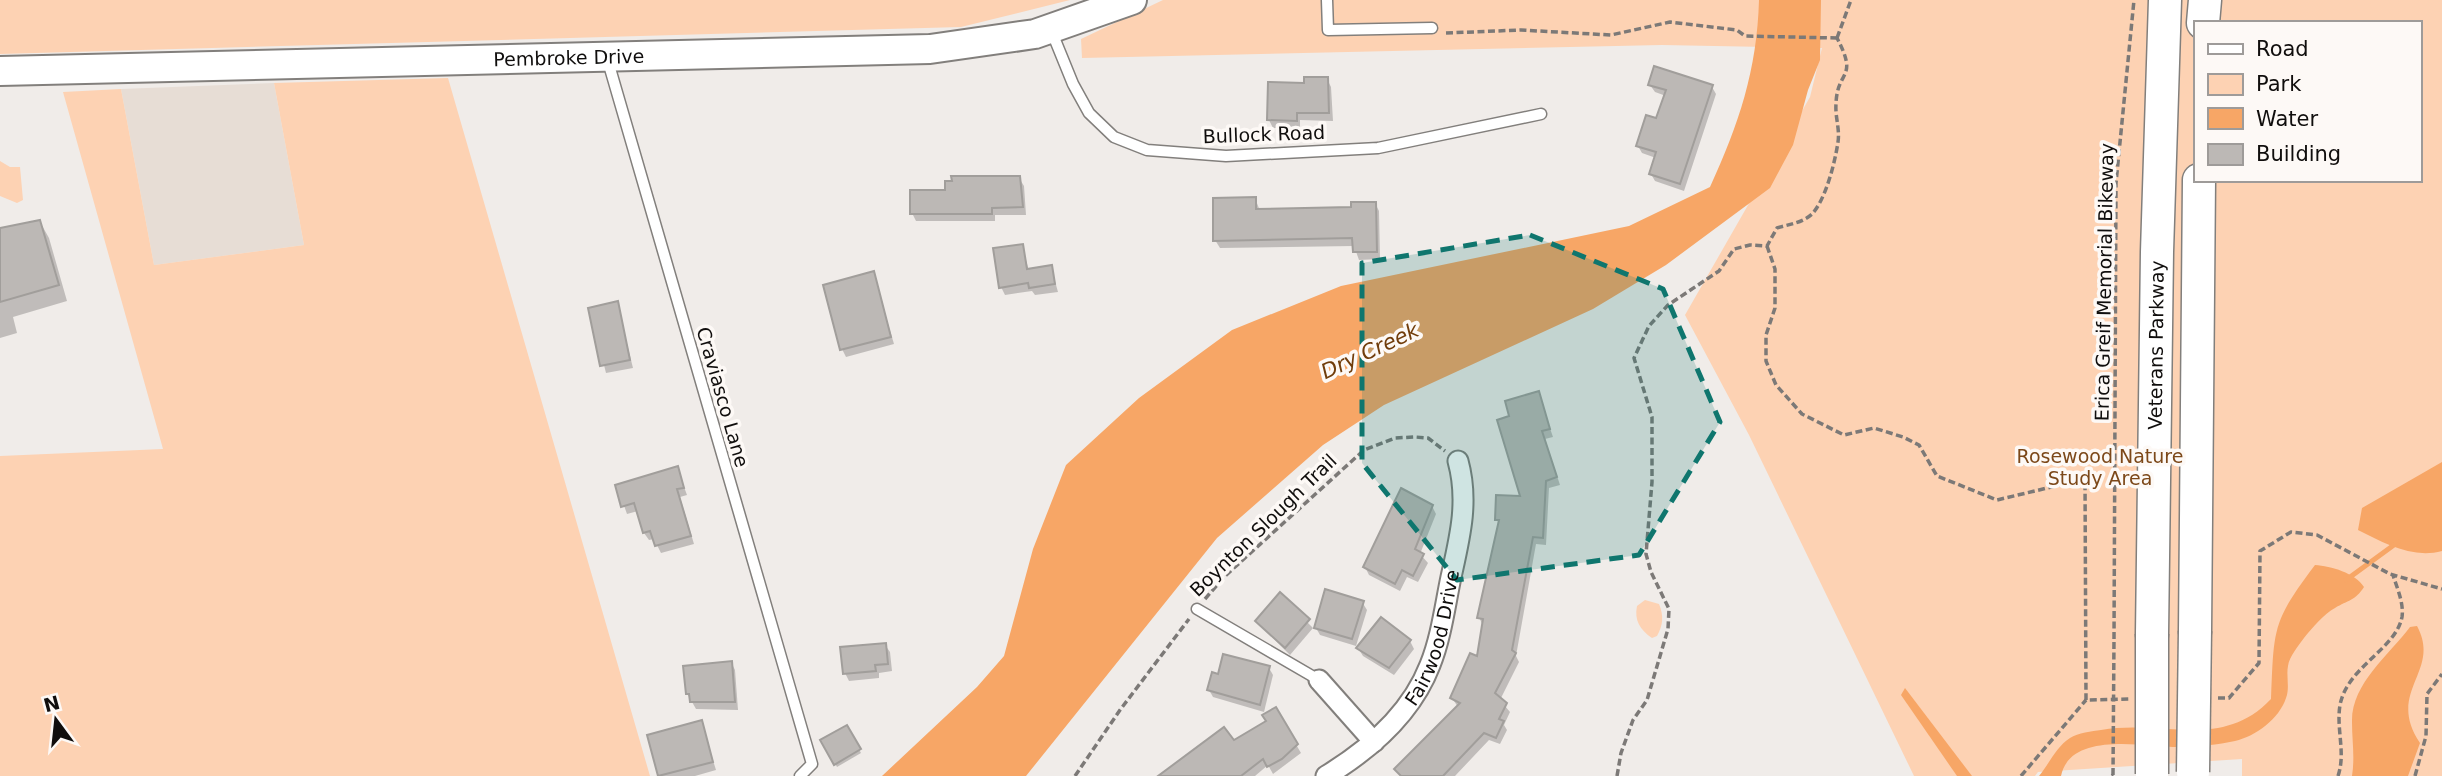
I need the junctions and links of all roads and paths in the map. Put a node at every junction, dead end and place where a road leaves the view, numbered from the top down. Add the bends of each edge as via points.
1 (1132, 0) edge
2 (1327, 0) edge
3 (1851, 0) edge
4 (2134, 0) edge
5 (2165, 0) edge
6 (2204, 0) edge
7 (2203, 21) edge
8 (1432, 27) dead end
9 (1050, 29) junction
10 (1446, 33) dead end
11 (1836, 38) junction
12 (606, 54) junction
13 (0, 71) edge
14 (1541, 114) dead end
15 (2199, 182) edge
16 (1768, 246) junction
17 (1458, 461) joint
18 (2393, 575) junction
19 (2442, 589) edge
20 (1196, 609) junction
21 (2442, 674) edge
22 (1318, 680) joint
23 (2216, 698) dead end
24 (2138, 699) dead end
25 (2086, 700) junction
26 (1374, 742) junction
27 (2193, 774) edge
28 (2152, 775) edge
29 (800, 776) edge
30 (1075, 776) edge
31 (1326, 776) edge
32 (1617, 776) edge
33 (2021, 776) edge
34 (2112, 776) edge
35 (2338, 776) edge
36 (2415, 776) edge

1 - 9 street, Pembroke Drive
2 - 8 lane via 1328,30
3 - 11 path
4 - 34 path, Erica Greif Memorial Bikeway, bridge via 2116,183
5 - 28 main road, Veterans Parkway, bridge via 2157,252
6 - 7 main road
9 - 12 street, Pembroke Drive via 1007,40 930,49
9 - 14 lane, Bullock Road via 1089,113 1114,137 1147,150 1226,156 1378,148
10 - 11 path via 1521,30 1611,35 1670,22 1737,30 1745,36
11 - 16 path via 1847,58 1847,75 1839,86 1838,143 1828,177 1813,213 1799,223 1777,228
12 - 13 street, Pembroke Drive
12 - 29 lane, Craviasco Lane via 812,764
15 - 27 main road, Veterans Parkway, bridge
16 - 25 path via 1775,269 1775,308 1766,335 1766,361 1776,385 1802,414 1844,435 1874,428 1903,437 1919,445 1937,475 1997,500 2085,479
16 - 32 path via 1734,249 1719,271 1668,305 1649,326 1634,358 1653,418 1646,554 1669,609 1668,629 1647,700 1633,720
17 - 20 path, Boynton Slough Trail via 1428,438 1395,438 1364,450 1224,577
17 - 26 street, Fairwood Drive via 1464,485 1460,536 1430,665 1399,715
18 - 19 path
18 - 23 path via 2317,535 2291,532 2260,551 2259,663 2229,698
18 - 35 path via 2402,618 2392,638 2349,684 2340,705 2342,763
20 - 22 lane
20 - 30 path, Boynton Slough Trail
21 - 36 path via 2427,694 2426,736
22 - 26 street
24 - 25 path
25 - 33 path
26 - 31 street, Fairwood Drive

